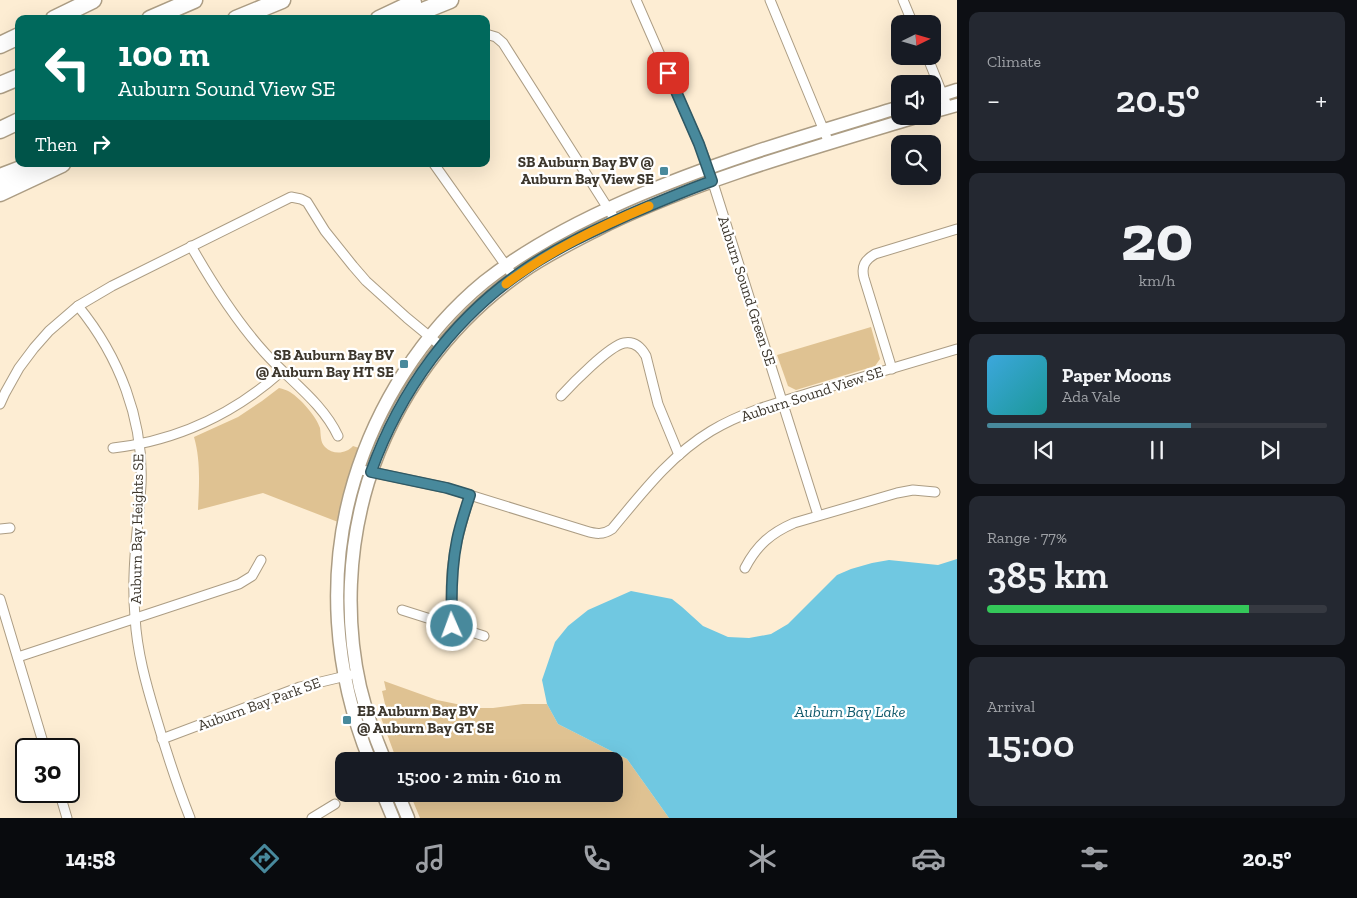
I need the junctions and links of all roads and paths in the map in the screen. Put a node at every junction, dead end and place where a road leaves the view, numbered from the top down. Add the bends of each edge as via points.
1 (93, 0) edge
2 (194, 0) edge
3 (269, 0) edge
4 (282, 0) edge
5 (420, 0) edge
6 (450, 0) edge
7 (636, 0) edge
8 (770, 0) edge
9 (903, 0) edge
10 (62, 15) edge
11 (159, 15) edge
12 (240, 15) edge
13 (246, 15) edge
14 (388, 15) edge
15 (413, 15) edge
16 (909, 15) edge
17 (490, 35) edge
18 (15, 38) edge
19 (0, 45) edge
20 (15, 79) edge
21 (0, 85) edge
22 (957, 90) edge
23 (941, 95) edge
24 (941, 98) edge
25 (953, 106) edge
26 (891, 110) edge
27 (15, 123) edge
28 (891, 124) edge
29 (0, 130) edge
30 (824, 130) junction
31 (829, 143) junction
32 (26, 167) edge
33 (56, 167) edge
34 (436, 167) edge
35 (708, 167) junction
36 (0, 177) edge
37 (712, 181) junction
38 (0, 193) edge
39 (609, 208) junction
40 (616, 220) junction
41 (957, 230) edge
42 (191, 246) junction
43 (506, 266) junction
44 (514, 278) junction
45 (78, 306) junction
46 (430, 337) junction
47 (441, 346) junction
48 (957, 349) edge
49 (892, 368) junction
50 (282, 371) junction
51 (560, 396) dead end
52 (782, 401) junction
53 (0, 404) edge
54 (338, 436) dead end
55 (138, 444) junction
56 (113, 448) dead end
57 (678, 455) junction
58 (358, 469) junction
59 (371, 472) junction
60 (935, 492) dead end
61 (470, 495) junction
62 (818, 515) junction
63 (10, 528) dead end
64 (0, 529) edge
65 (261, 560) dead end
66 (745, 568) dead end
67 (0, 599) edge
68 (402, 610) dead end
69 (135, 618) junction
70 (452, 626) junction
71 (484, 636) dead end
72 (18, 657) junction
73 (358, 673) junction
74 (344, 676) junction
75 (43, 738) edge
76 (162, 739) junction
77 (367, 752) edge
78 (382, 752) edge
79 (386, 802) edge
80 (401, 802) edge
81 (63, 803) edge
82 (335, 804) dead end
83 (67, 818) edge
84 (190, 818) edge
85 (312, 818) edge
86 (393, 818) edge
87 (408, 818) edge

1 - 10 highway
2 - 11 highway
3 - 12 highway
4 - 13 highway
5 - 14 highway
6 - 15 highway
7 - 35 street, Auburn Sound Green SE
8 - 30 street
9 - 16 street
17 - 39 street via 503,43
18 - 19 highway
20 - 21 highway
22 - 23 street
24 - 25 street
26 - 30 street
27 - 29 highway
28 - 31 street
30 - 31 street
30 - 35 street
31 - 37 street
32 - 36 highway
33 - 38 highway
34 - 43 street
35 - 37 street, Auburn Sound Green SE
35 - 39 street
37 - 40 street
37 - 52 street, Auburn Sound Green SE
39 - 40 street
39 - 43 street via 535,246
40 - 44 street via 554,252
41 - 49 street via 875,254 863,266
42 - 45 street
42 - 46 street via 286,198 301,199 307,202 325,231 366,281
42 - 50 street via 246,331
43 - 44 street
43 - 46 street via 464,301
44 - 47 street via 480,305
45 - 53 street via 34,348 14,376
45 - 55 street, Auburn Bay Heights SE via 115,362 129,400
46 - 47 street
46 - 58 street via 388,400 367,442
47 - 59 street via 400,406
48 - 49 street, Auburn Sound View SE
49 - 52 street, Auburn Sound View SE
50 - 54 street via 316,402
50 - 55 street via 216,418 172,436
51 - 57 street via 619,345 637,345 646,356 658,404
52 - 57 street, Auburn Sound View SE via 726,422
52 - 62 street, Auburn Sound Green SE
55 - 56 street
55 - 69 street, Auburn Bay Heights SE via 141,482 133,572
57 - 61 street, Auburn Sound View SE via 607,533 586,531
58 - 59 street, Auburn Sound View SE
58 - 74 street via 349,498 338,561 337,624
59 - 61 street, Auburn Sound View SE
59 - 73 street via 353,549 351,622
60 - 62 street via 913,490
61 - 70 street via 453,565
62 - 66 street via 780,529 767,538
63 - 64 street
65 - 69 street via 252,576 239,584
67 - 72 street
68 - 70 street
69 - 72 street
69 - 76 street, Auburn Bay Heights SE via 144,677
70 - 71 street
72 - 75 street
73 - 74 street, Auburn Bay Park SE
73 - 78 street via 368,716
74 - 76 street, Auburn Bay Park SE via 291,690
74 - 77 street via 355,722
76 - 84 street, Auburn Bay Heights SE
79 - 86 street
80 - 87 street
81 - 83 street
82 - 85 street

